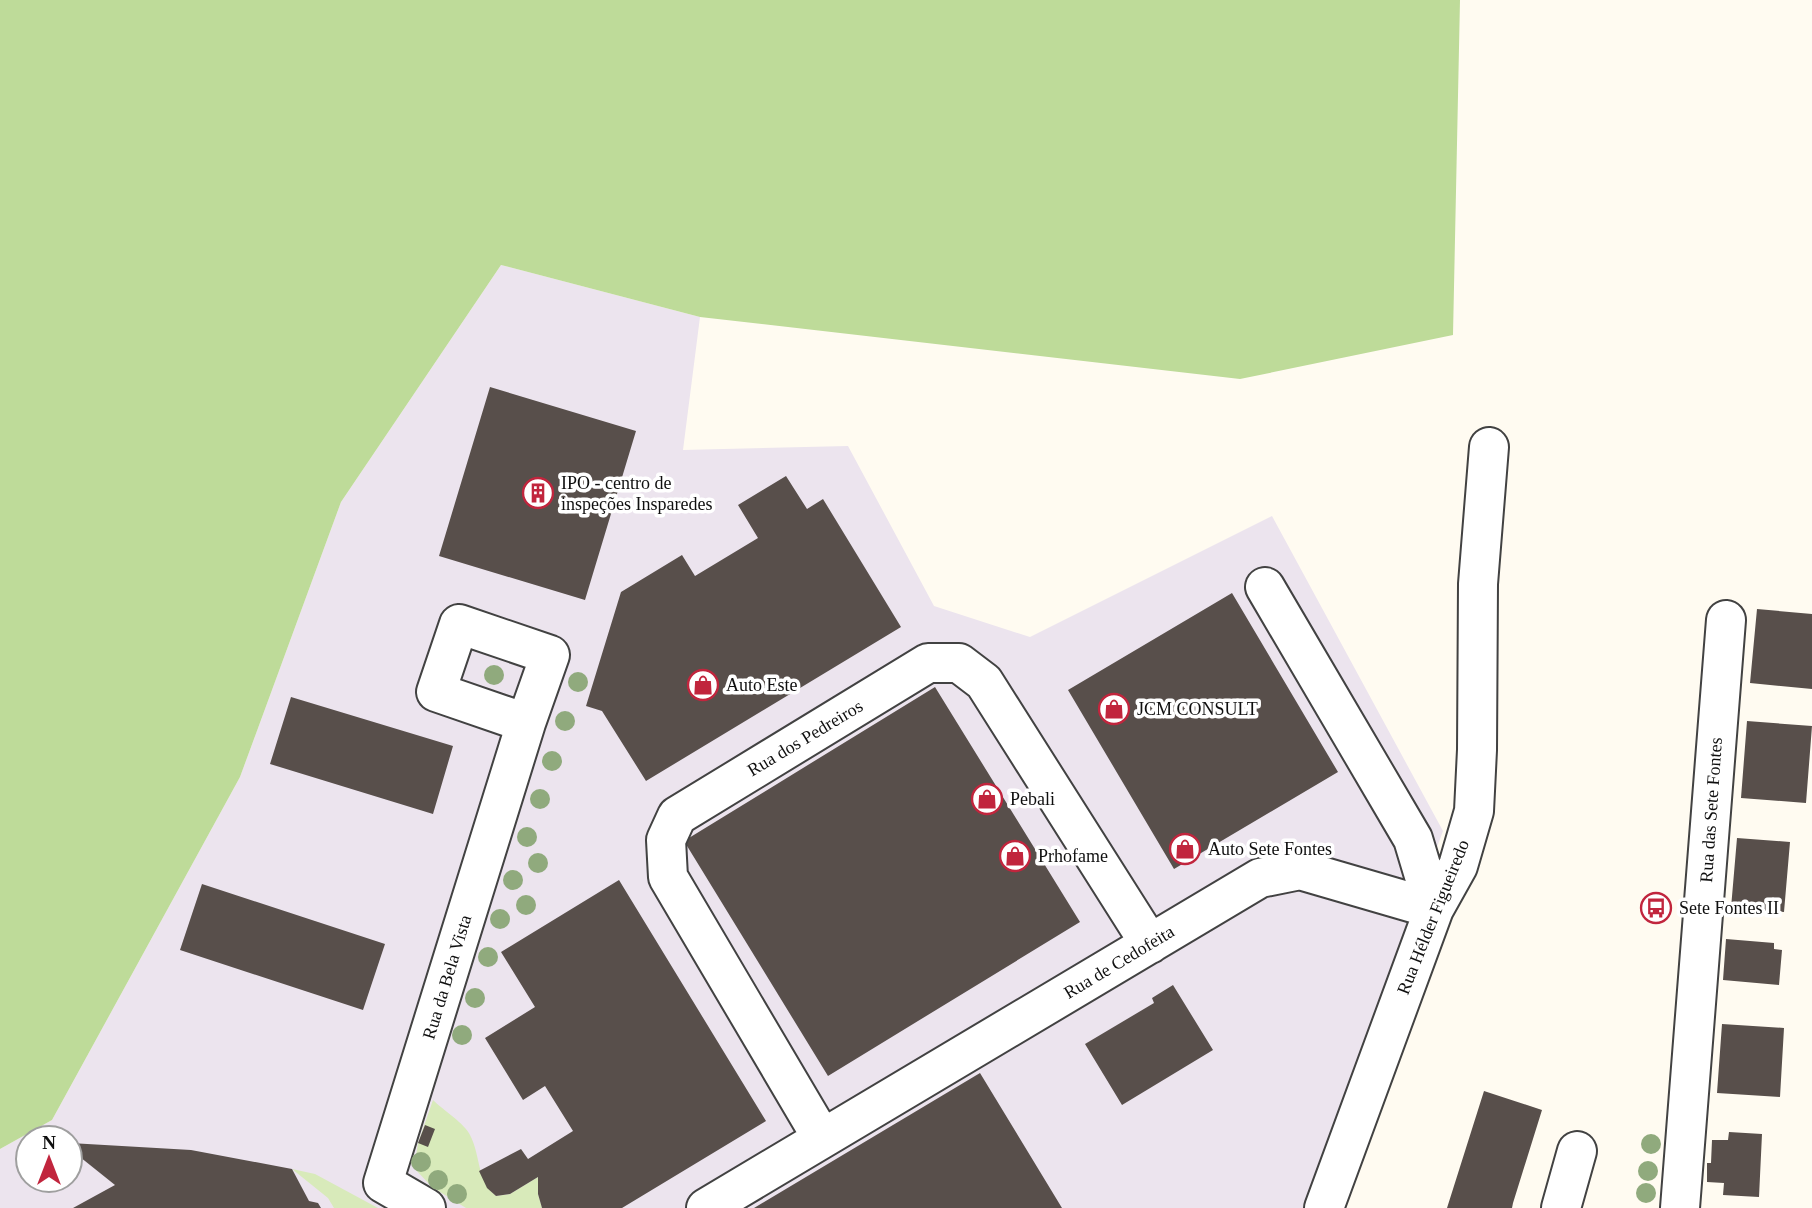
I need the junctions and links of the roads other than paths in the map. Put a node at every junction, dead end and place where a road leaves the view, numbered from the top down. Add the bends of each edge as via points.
1 (1489, 447) dead end
2 (1265, 587) dead end
3 (1726, 620) dead end
4 (526, 723) dead end
5 (1434, 909) junction
6 (1150, 944) junction
7 (822, 1138) junction
8 (1577, 1151) dead end
9 (426, 1208) edge
10 (706, 1208) edge
11 (1324, 1208) edge
12 (1561, 1208) edge
13 (1680, 1208) edge

1 - 5 street, Rua Hélder Figueiredo via 1478,584 1474,811 1458,866
2 - 5 street via 1413,839
3 - 13 street, Rua das Sete Fontes
4 - 9 street, Rua da Bela Vista via 383,1183
5 - 6 street, Rua de Cedofeita via 1300,870 1260,878
5 - 11 street, Rua Hélder Figueiredo
6 - 7 street, Rua de Cedofeita
6 - 7 street, Rua dos Pedreiros via 984,682 959,663 928,663 677,816 666,840 668,877
7 - 10 street, Rua de Cedofeita
8 - 12 street

